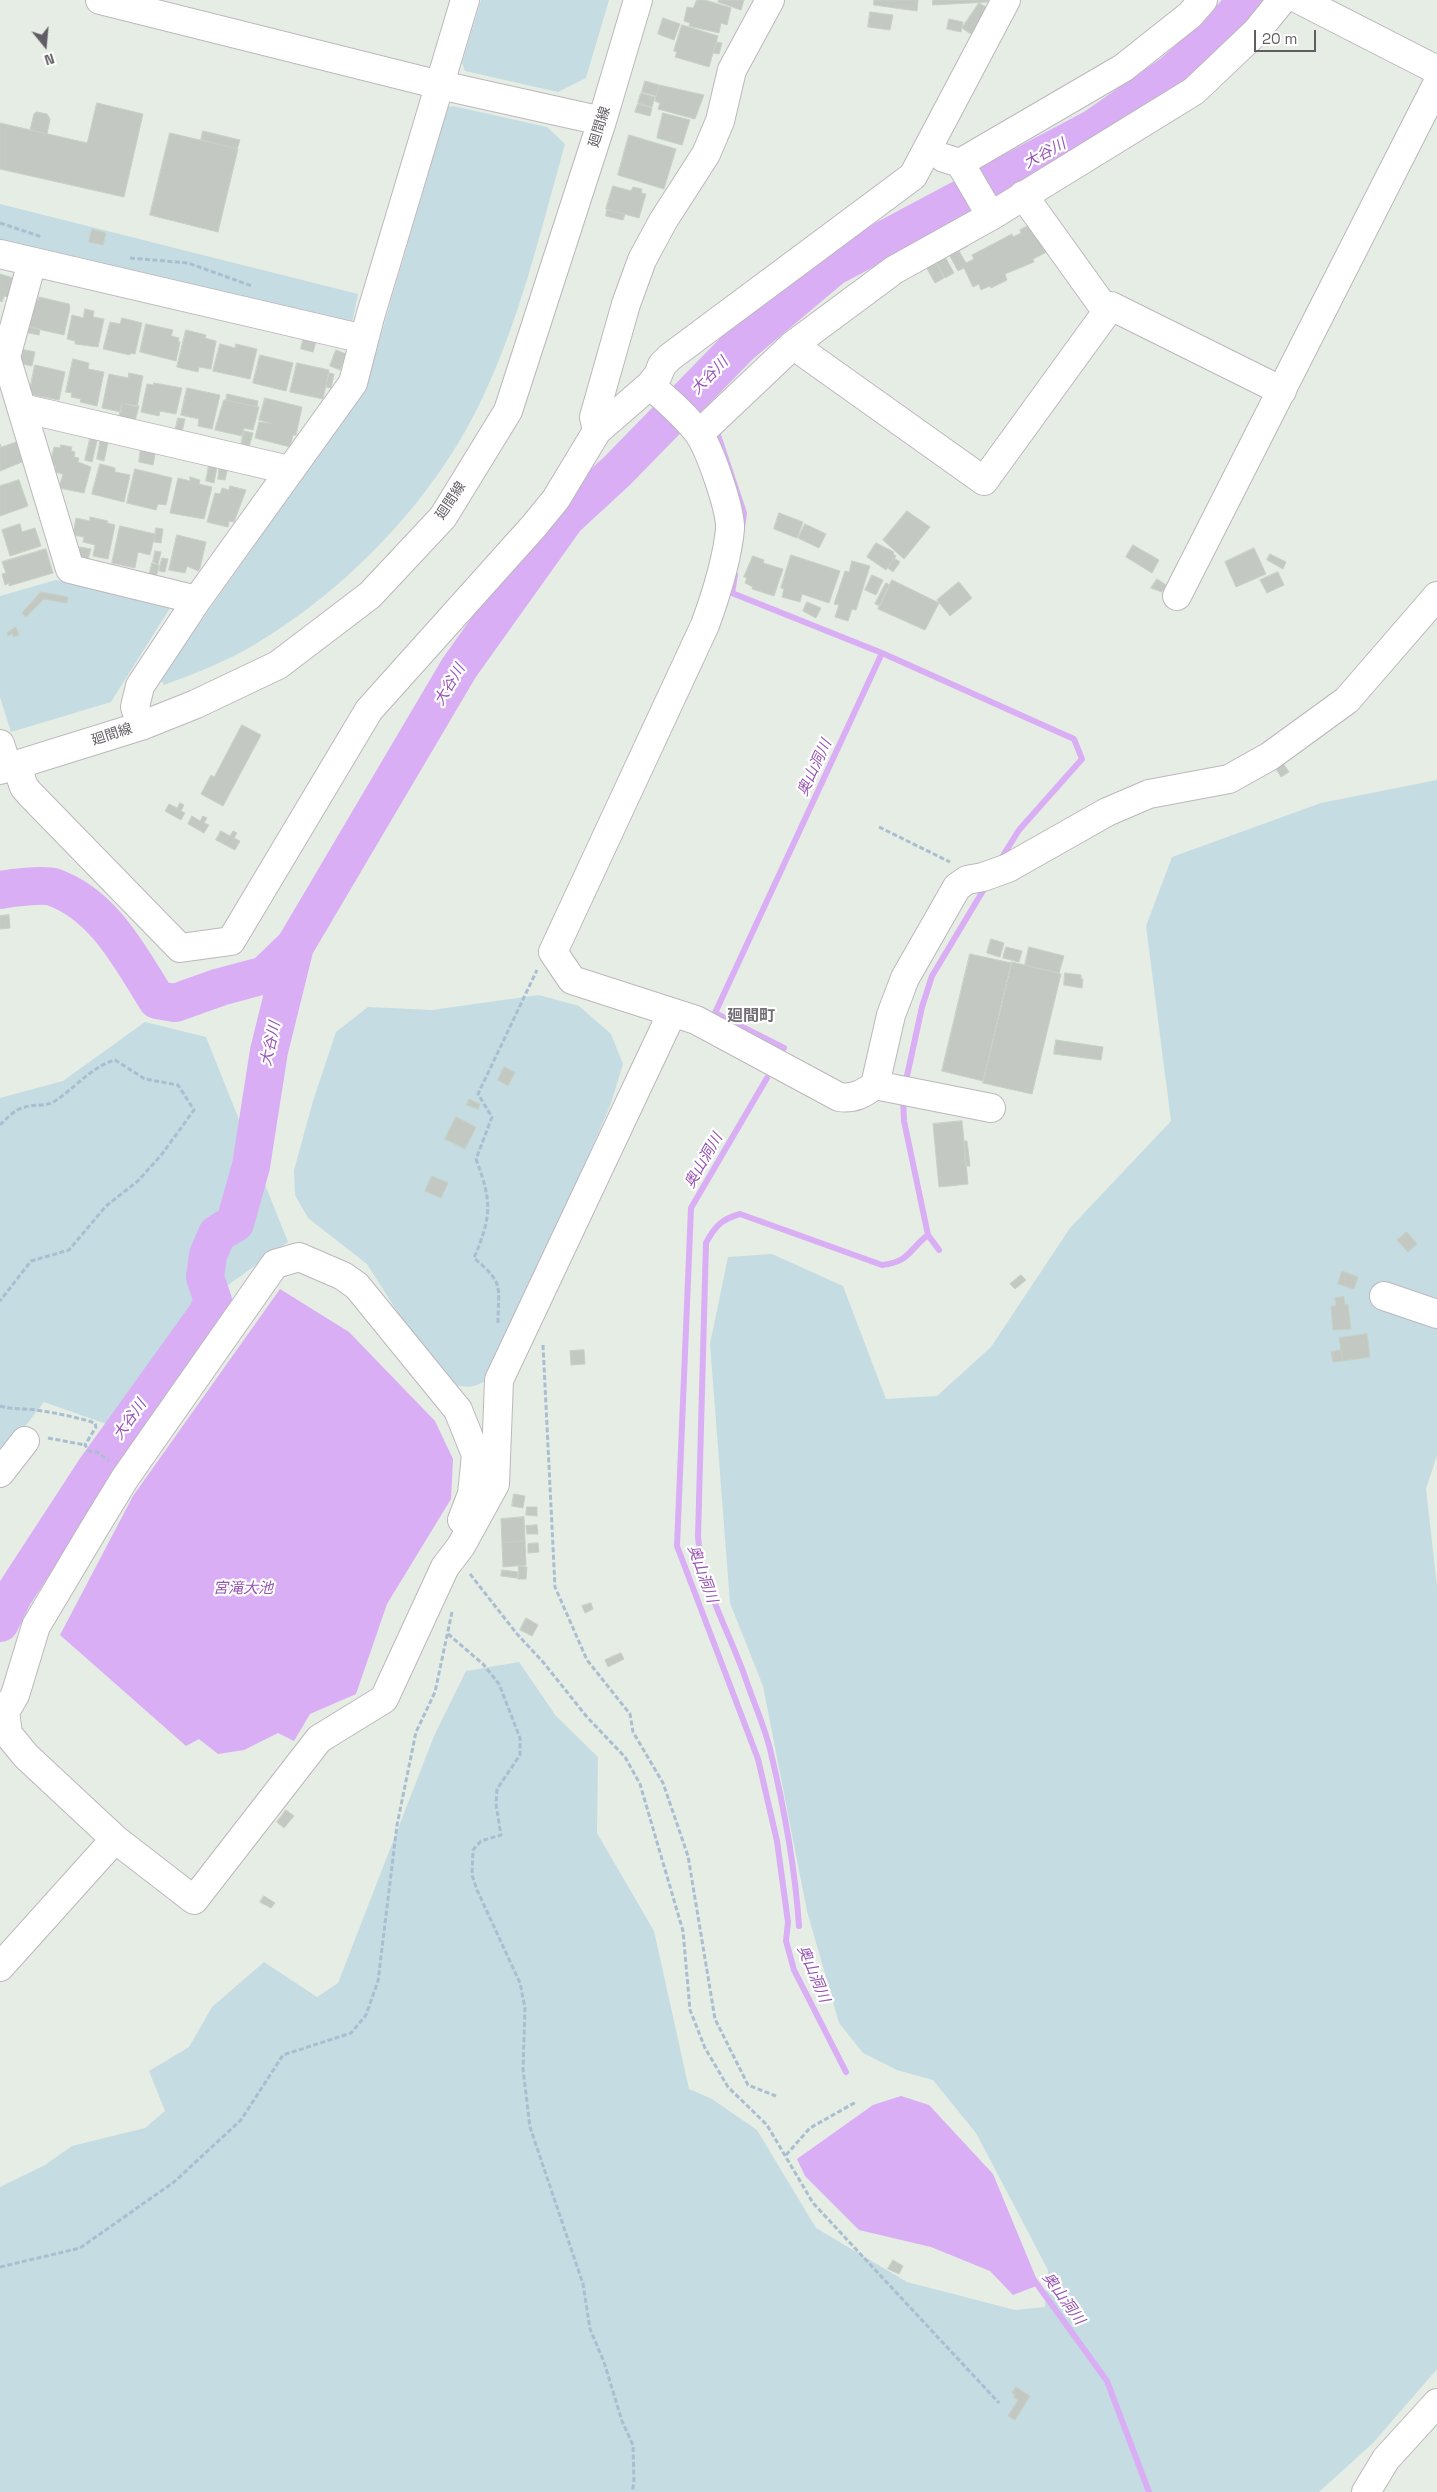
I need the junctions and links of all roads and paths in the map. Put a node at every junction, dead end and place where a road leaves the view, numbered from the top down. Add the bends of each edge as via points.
1 (100, 0) edge
2 (465, 0) edge
3 (638, 0) edge
4 (770, 0) edge
5 (1006, 0) edge
6 (1203, 0) edge
7 (1282, 0) edge
8 (1300, 0) edge
9 (1437, 70) edge
10 (440, 84) junction
11 (1437, 84) edge
12 (602, 121) junction
13 (927, 152) junction
14 (960, 163) junction
15 (1023, 195) junction
16 (991, 216) junction
17 (0, 254) edge
18 (32, 262) junction
19 (1107, 312) junction
20 (364, 339) junction
21 (793, 345) junction
22 (657, 391) junction
23 (1282, 391) junction
24 (22, 408) junction
25 (597, 431) junction
26 (699, 434) junction
27 (289, 470) junction
28 (1177, 596) dead end
29 (1437, 596) edge
30 (197, 600) junction
31 (141, 726) junction
32 (6, 762) edge
33 (879, 827) dead end
34 (984, 876) junction
35 (553, 952) junction
36 (672, 1013) junction
37 (895, 1089) junction
38 (991, 1108) dead end
39 (0, 1125) edge
40 (1384, 1296) dead end
41 (0, 1301) edge
42 (1437, 1314) edge
43 (543, 1342) dead end
44 (515, 1345) junction
45 (0, 1406) edge
46 (25, 1440) joint
47 (85, 1445) junction
48 (97, 1452) dead end
49 (0, 1473) edge
50 (458, 1550) junction
51 (453, 1609) dead end
52 (448, 1634) junction
53 (115, 1839) junction
54 (0, 1967) edge
55 (776, 2096) dead end
56 (856, 2102) dead end
57 (786, 2155) junction
58 (0, 2267) edge
59 (999, 2402) dead end
60 (1434, 2412) edge
61 (632, 2492) edge
62 (1366, 2492) edge

1 - 10 street
2 - 10 street
3 - 12 street, 廻間線
4 - 25 street via 732,70 720,121 706,154 642,260 594,417
5 - 13 street
6 - 14 street via 1190,15 1123,68
7 - 15 street via 1256,32 1194,91
8 - 9 street
10 - 12 street
10 - 20 street
11 - 23 street
12 - 31 street, 廻間線 via 508,412 442,517 370,595 278,665
13 - 14 street
13 - 22 street via 914,176 670,357 658,375
14 - 16 street
15 - 16 street
15 - 19 street
16 - 21 street via 894,270
17 - 18 street
18 - 20 street
18 - 24 street via 6,357
19 - 21 street via 984,481
19 - 23 street via 1111,306
20 - 27 street via 353,383
21 - 26 street
22 - 25 street
22 - 26 street
23 - 28 street
24 - 27 street
24 - 30 street via 70,569
25 - 32 street via 545,513 369,710 231,941 180,948 30,794
26 - 35 street via 729,512 730,529 717,591 705,625
27 - 30 street
29 - 34 street via 1347,700 1270,756 1229,779 1149,794 1107,812
30 - 31 street via 140,686 135,707
31 - 32 street, 廻間線
33 - 34 path
34 - 37 street via 958,887 905,978 891,1014
35 - 36 street via 572,980
35 - 44 path via 539,965 478,1094 492,1117 476,1160 489,1202 487,1228 474,1258 496,1280 499,1290 498,1327 502,1338
36 - 37 street via 696,1020 839,1097 850,1098
36 - 44 street
37 - 38 street
39 - 41 path via 10,1114 24,1107 54,1102 103,1064 115,1060 146,1079 178,1084 194,1110 138,1181 106,1206 69,1250 31,1261
40 - 42 street
43 - 55 path via 555,1587 586,1660 630,1714 633,1732 663,1784 688,1856 715,2019 748,2085
44 - 50 street via 499,1380 495,1484
45 - 47 path via 56,1414 95,1424
46 - 47 path via 30,1435
46 - 49 street
47 - 48 path via 89,1451
50 - 53 street via 445,1567 384,1699 319,1739 194,1900
50 - 53 street via 460,1525 472,1494 476,1455 458,1410 357,1286 343,1276 299,1257 275,1264 92,1532 36,1626 15,1695 5,1712 8,1734 26,1756
50 - 57 path via 517,1634 625,1757 640,1784 683,1931 690,2010 704,2048 728,2087 767,2125
51 - 52 path
52 - 58 path via 435,1692 416,1732 397,1825 378,1981 366,2015 351,2033 283,2055 241,2120 174,2182 80,2248
52 - 61 path via 483,1664 499,1684 520,1738 520,1755 497,1789 501,1835 482,1841 473,1850 472,1875 520,1983 525,2008 523,2069 530,2127 583,2284 590,2330 633,2446
53 - 54 street
56 - 57 path via 810,2128
57 - 59 path via 813,2203
60 - 62 street via 1386,2459

